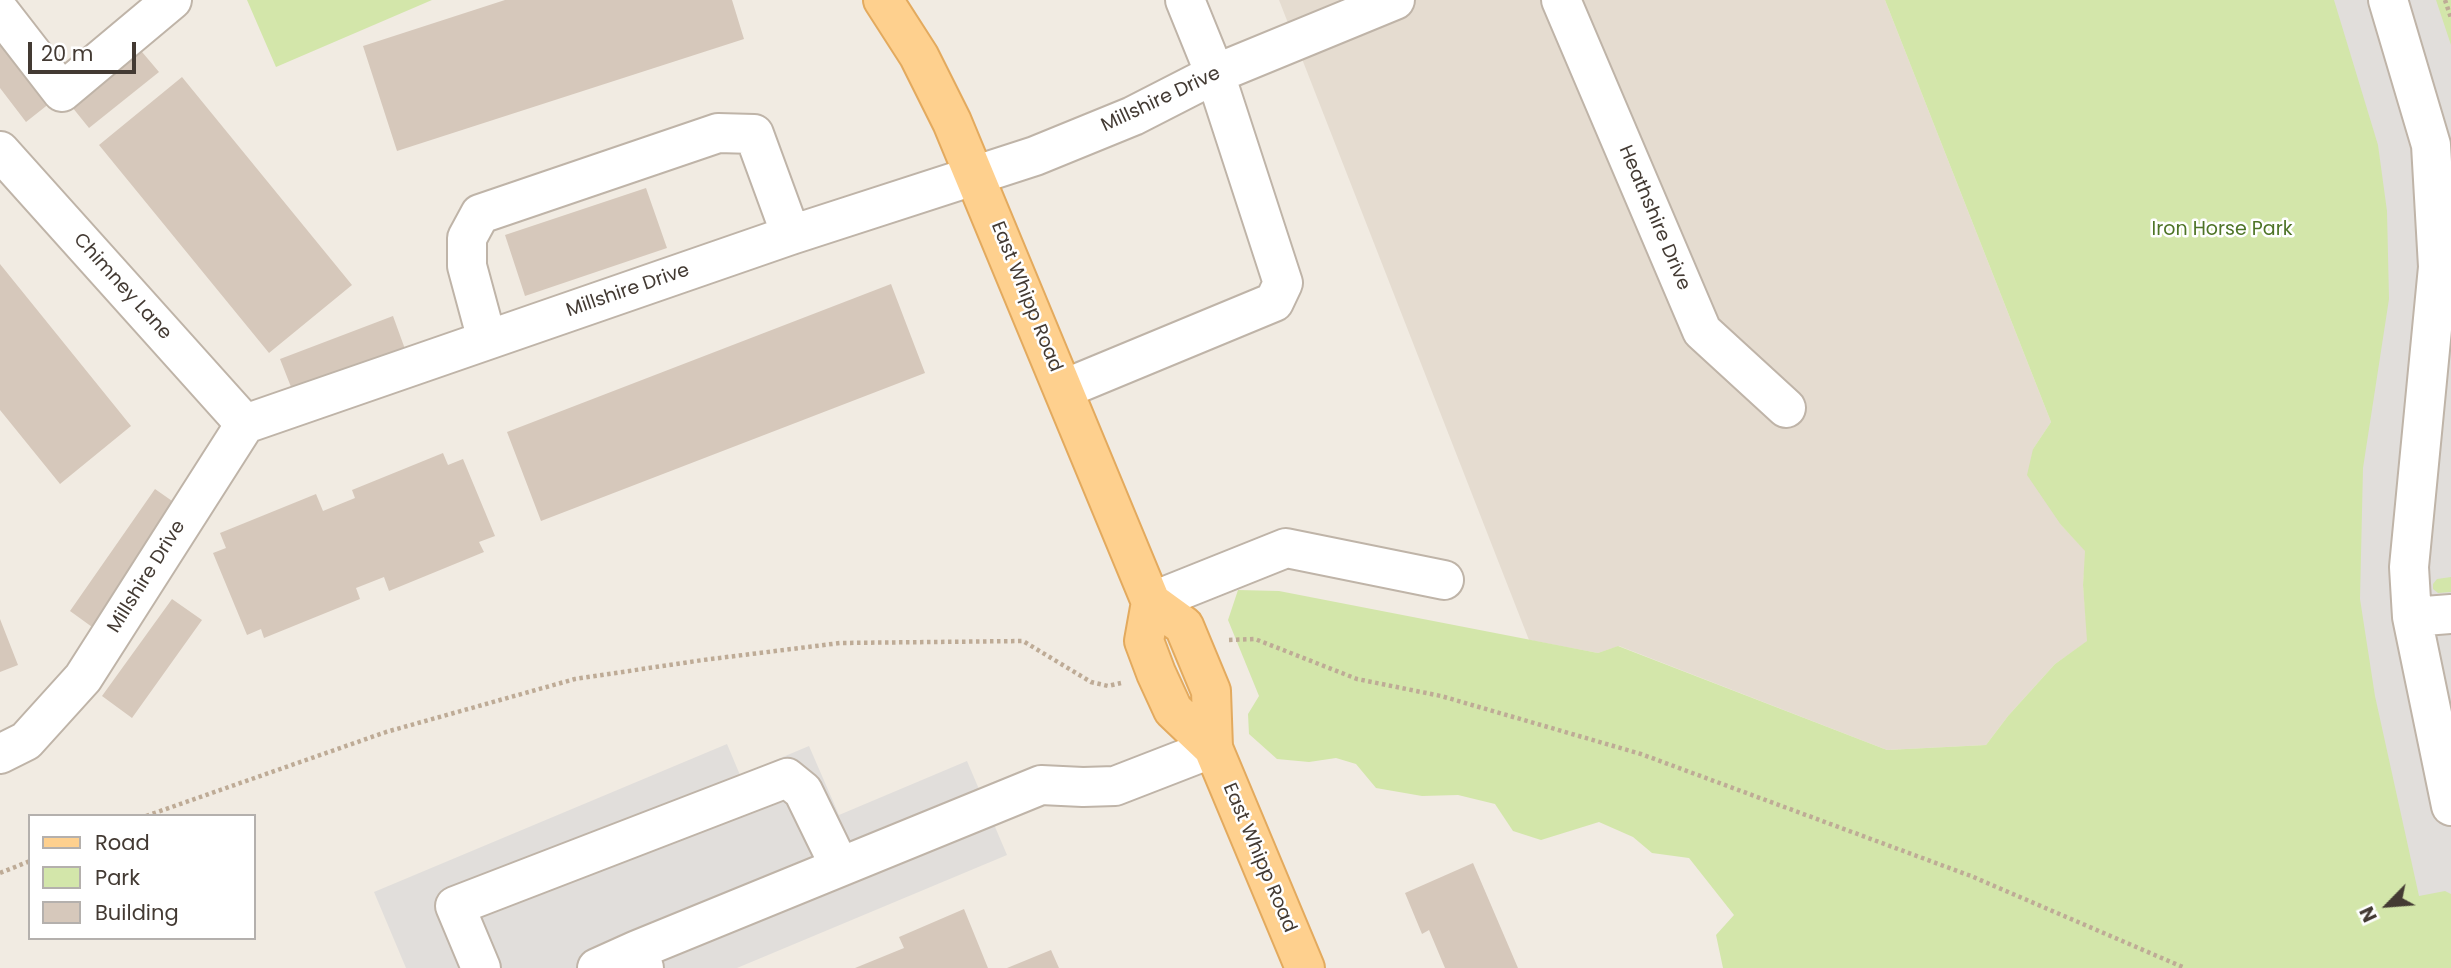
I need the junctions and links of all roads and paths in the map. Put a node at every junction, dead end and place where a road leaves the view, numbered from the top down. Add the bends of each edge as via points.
1 (172, 0) edge
2 (883, 0) edge
3 (1185, 0) edge
4 (1395, 0) edge
5 (1561, 0) edge
6 (2388, 0) edge
7 (2445, 0) edge
8 (0, 12) edge
9 (2451, 18) edge
10 (1215, 74) junction
11 (0, 151) edge
12 (974, 175) junction
13 (791, 235) junction
14 (487, 340) junction
15 (1064, 389) junction
16 (1786, 408) dead end
17 (244, 424) junction
18 (1444, 579) dead end
19 (1151, 602) junction
20 (2451, 614) edge
21 (2412, 617) junction
22 (1234, 639) dead end
23 (1111, 685) dead end
24 (1213, 748) junction
25 (0, 754) edge
26 (2451, 806) edge
27 (152, 814) edge
28 (28, 862) edge
29 (840, 867) junction
30 (0, 873) edge
31 (641, 959) edge
32 (481, 968) edge
33 (597, 968) edge
34 (1305, 968) edge
35 (2185, 968) edge

1 - 8 street via 62,92
2 - 12 main road, East Whipp Road via 919,56
3 - 10 street
4 - 10 street, Millshire Drive
5 - 16 street, Heathshire Drive via 1702,331
6 - 21 street via 2431,145 2438,267 2409,567
7 - 9 path
10 - 12 street, Millshire Drive via 1133,116
10 - 15 street via 1283,283 1274,302
11 - 17 street, Chimney Lane
12 - 13 street, Millshire Drive
12 - 15 main road, East Whipp Road
13 - 14 street, Millshire Drive
13 - 14 street via 754,134 718,133 494,210 480,215 467,238 467,266
14 - 17 street, Millshire Drive
15 - 19 main road, East Whipp Road
17 - 25 street, Millshire Drive via 83,678 26,741
18 - 19 street via 1286,548
19 - 24 main road, East Whipp Road via 1144,641 1156,673 1172,710
20 - 21 street
21 - 26 street
22 - 35 path via 1255,639 1357,679 1441,696 1640,754 1971,876
23 - 27 path via 1091,682 1023,641 840,643 703,660 575,680 386,732
24 - 29 street via 1115,786 1041,785
24 - 34 main road, East Whipp Road
28 - 30 path
29 - 31 street
29 - 32 street via 803,791 788,778 455,906
31 - 33 street

